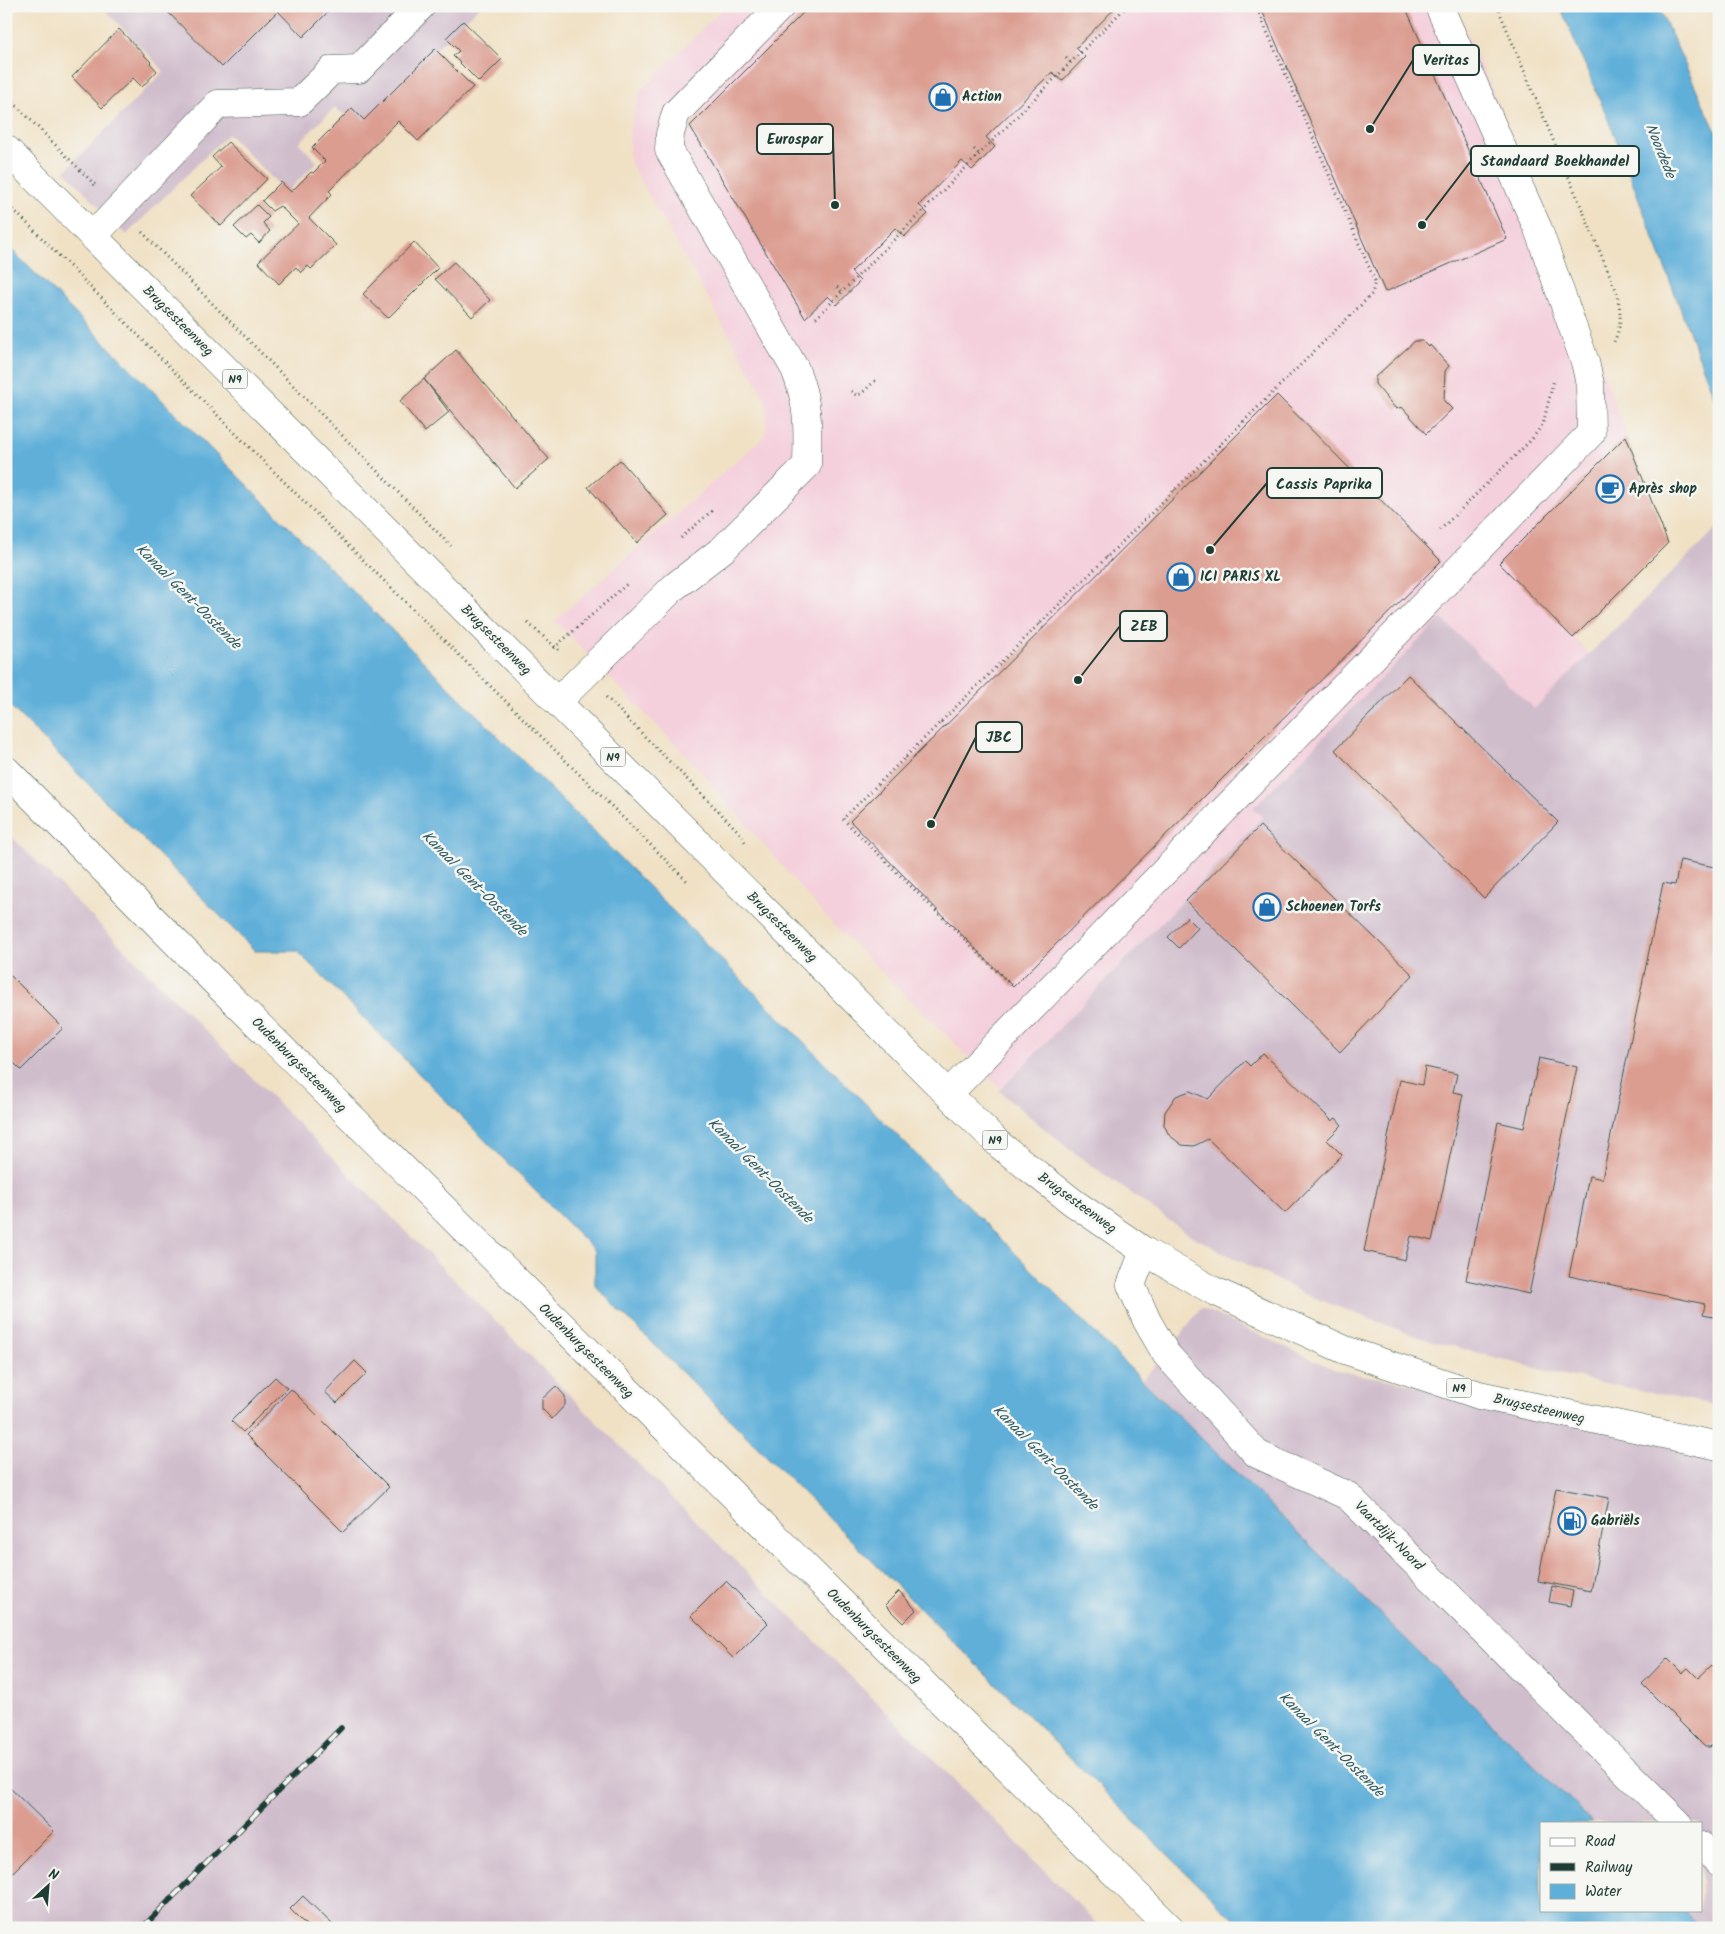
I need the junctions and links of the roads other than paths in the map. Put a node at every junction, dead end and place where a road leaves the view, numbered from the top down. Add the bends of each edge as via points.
1 (422, 6) edge
2 (781, 6) edge
3 (1439, 6) edge
4 (6, 149) edge
5 (93, 236) junction
6 (558, 701) junction
7 (6, 770) edge
8 (948, 1094) junction
9 (1144, 1251) junction
10 (1719, 1446) edge
11 (1677, 1822) edge
12 (1702, 1847) edge
13 (1719, 1863) edge
14 (1170, 1928) edge

1 - 5 street via 359,69 332,70 299,102 218,104
2 - 6 street via 676,113 669,150 795,369 804,392 808,427 807,465 724,549 674,587
3 - 8 street via 1538,229 1579,344 1590,384 1591,433
4 - 5 street, Brugsesteenweg / N9
5 - 6 street, Brugsesteenweg / N9
6 - 8 street, Brugsesteenweg / N9
7 - 14 street, Oudenburgsesteenweg via 216,983
8 - 9 street, Brugsesteenweg / N9 via 1002,1146 1074,1203
9 - 10 street, Brugsesteenweg / N9 via 1212,1290 1363,1356 1479,1395
9 - 11 street, Vaartdijk-Noord via 1131,1285 1147,1321 1166,1354 1240,1438 1257,1454 1278,1466 1348,1496
12 - 13 street

